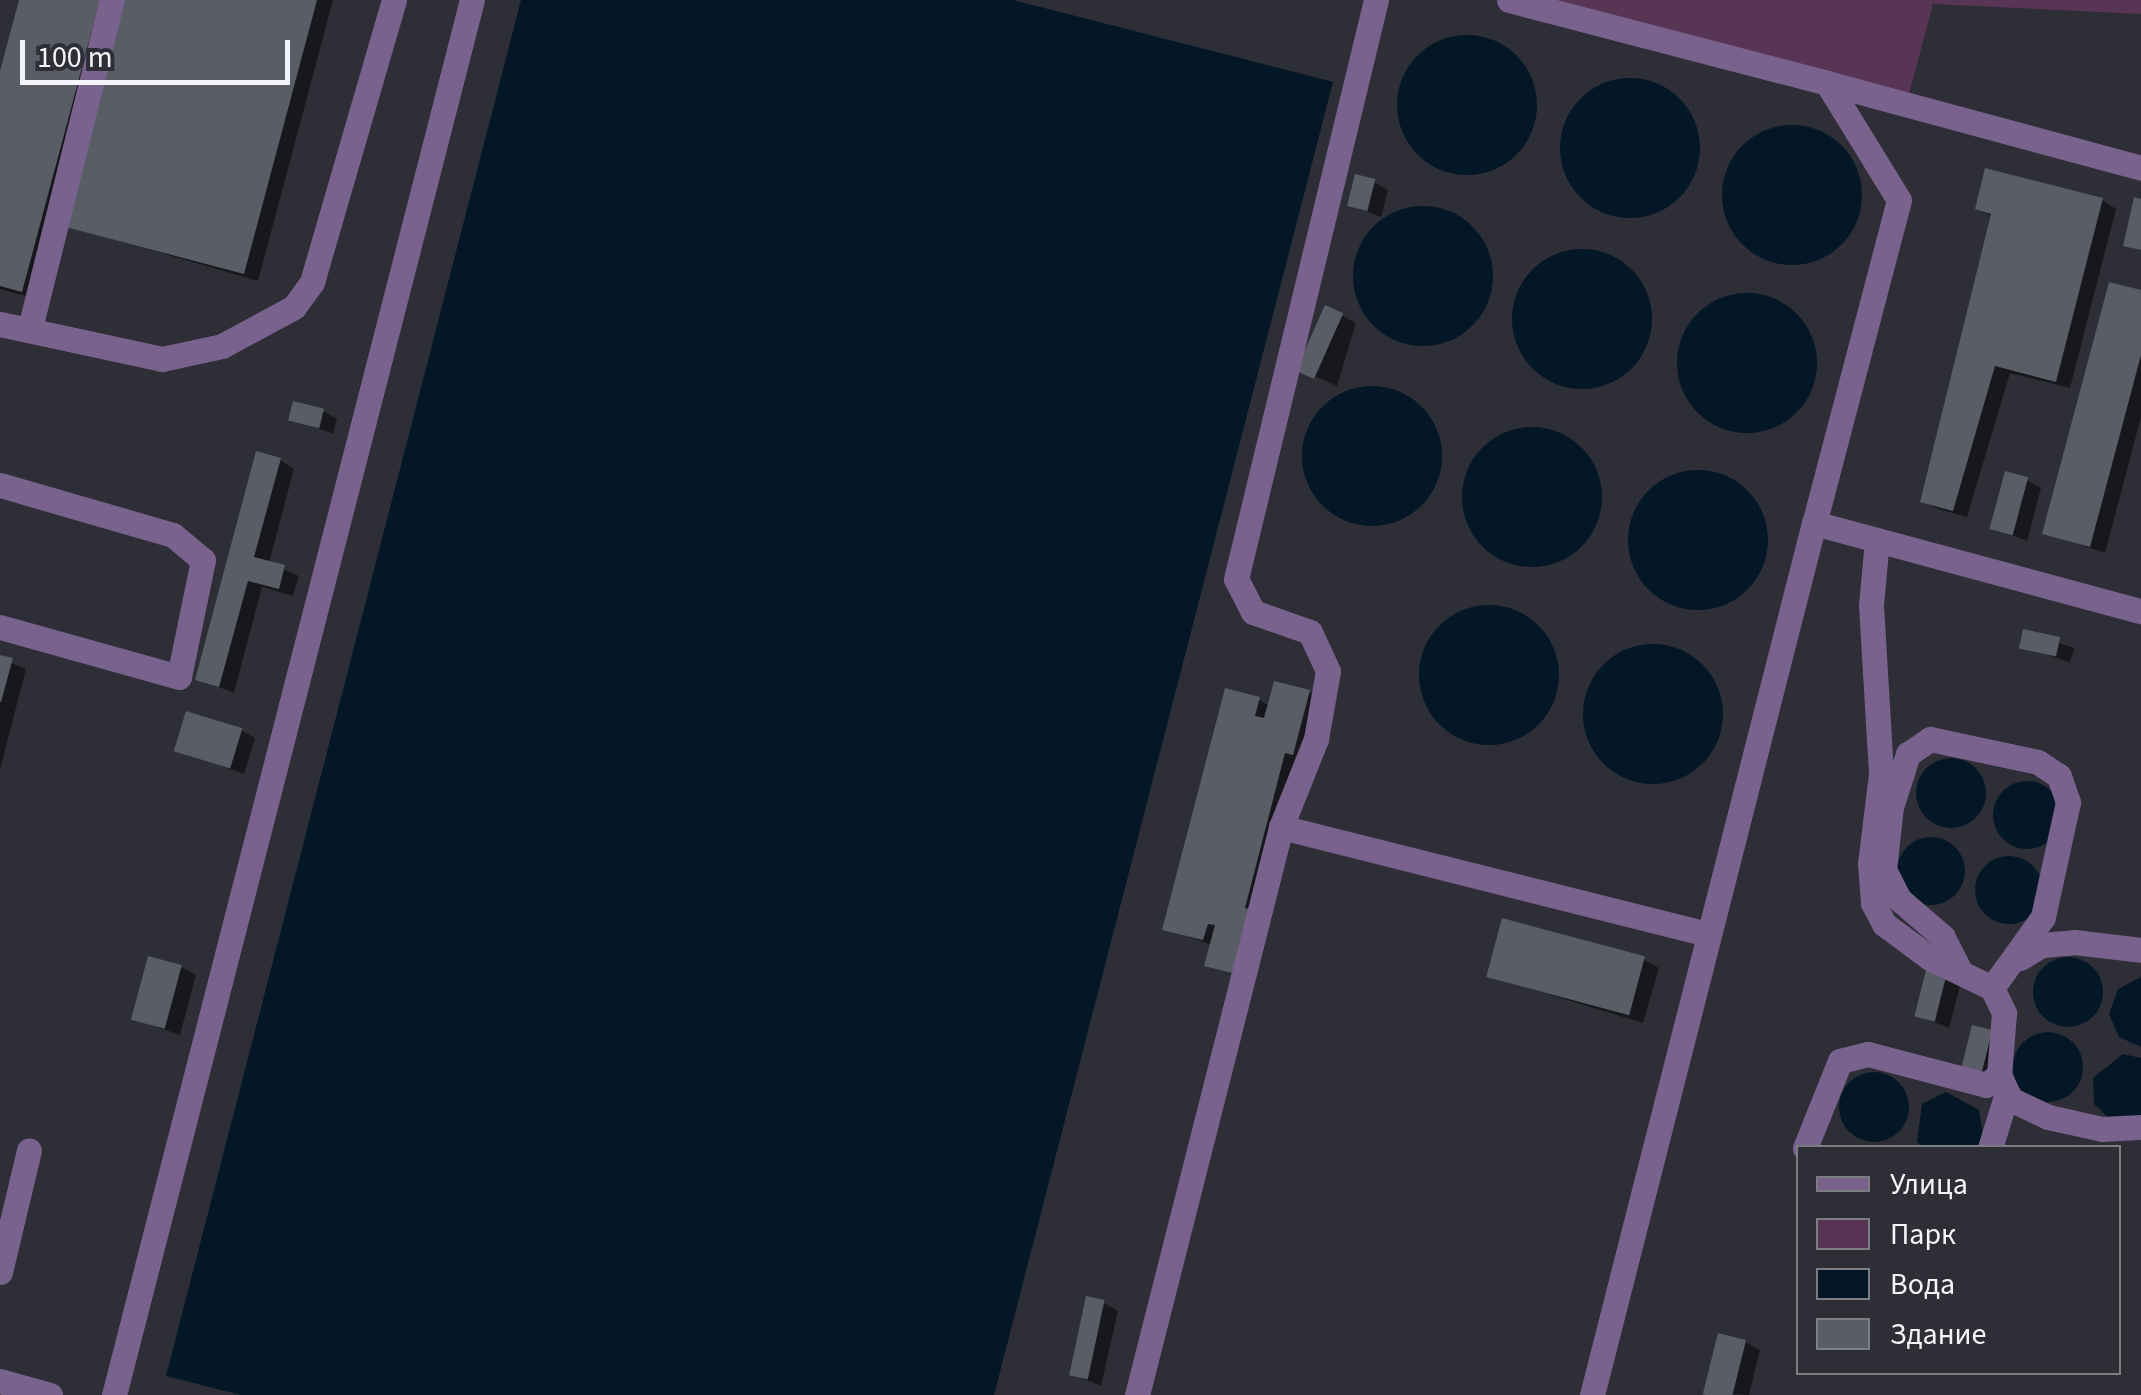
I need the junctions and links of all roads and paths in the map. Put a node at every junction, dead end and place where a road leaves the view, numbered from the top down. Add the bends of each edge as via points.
1 (112, 0) edge
2 (394, 0) edge
3 (472, 0) edge
4 (1376, 0) edge
5 (1509, 0) edge
6 (1827, 83) junction
7 (2141, 168) edge
8 (0, 324) edge
9 (30, 328) junction
10 (0, 484) edge
11 (1814, 523) junction
12 (1878, 540) junction
13 (2141, 610) edge
14 (0, 626) edge
15 (1282, 827) junction
16 (1706, 934) junction
17 (2141, 950) edge
18 (2018, 960) junction
19 (1959, 969) junction
20 (1992, 988) junction
21 (2003, 1084) junction
22 (2141, 1127) edge
23 (1806, 1145) edge
24 (1991, 1145) edge
25 (29, 1150) dead end
26 (0, 1272) edge
27 (0, 1381) edge
28 (50, 1395) edge
29 (114, 1395) edge
30 (1137, 1395) edge
31 (1592, 1395) edge

1 - 9 lane
2 - 9 lane via 312,282 294,307 222,346 162,360
3 - 29 lane
4 - 15 lane via 1236,579 1254,612 1310,632 1328,672 1316,739
5 - 6 lane
6 - 7 lane
6 - 11 lane via 1899,200
8 - 9 lane
10 - 14 lane via 174,535 203,560 179,677
11 - 12 lane
11 - 16 lane via 1743,813
12 - 13 lane
12 - 19 lane via 1871,605 1881,774 1870,863 1873,903 1884,924 1930,958
15 - 16 lane
15 - 30 lane
16 - 31 lane
17 - 18 lane via 2074,942 2042,945
18 - 19 lane via 2043,917 2068,802 2059,776 2038,762 1930,738 1908,754 1891,807 1884,869 1899,900 1943,937
18 - 20 lane
19 - 20 lane
20 - 21 lane via 2004,1013
21 - 22 lane via 2048,1117 2129,1132
21 - 23 lane via 1868,1054 1840,1062
21 - 24 lane
25 - 26 lane
27 - 28 lane

